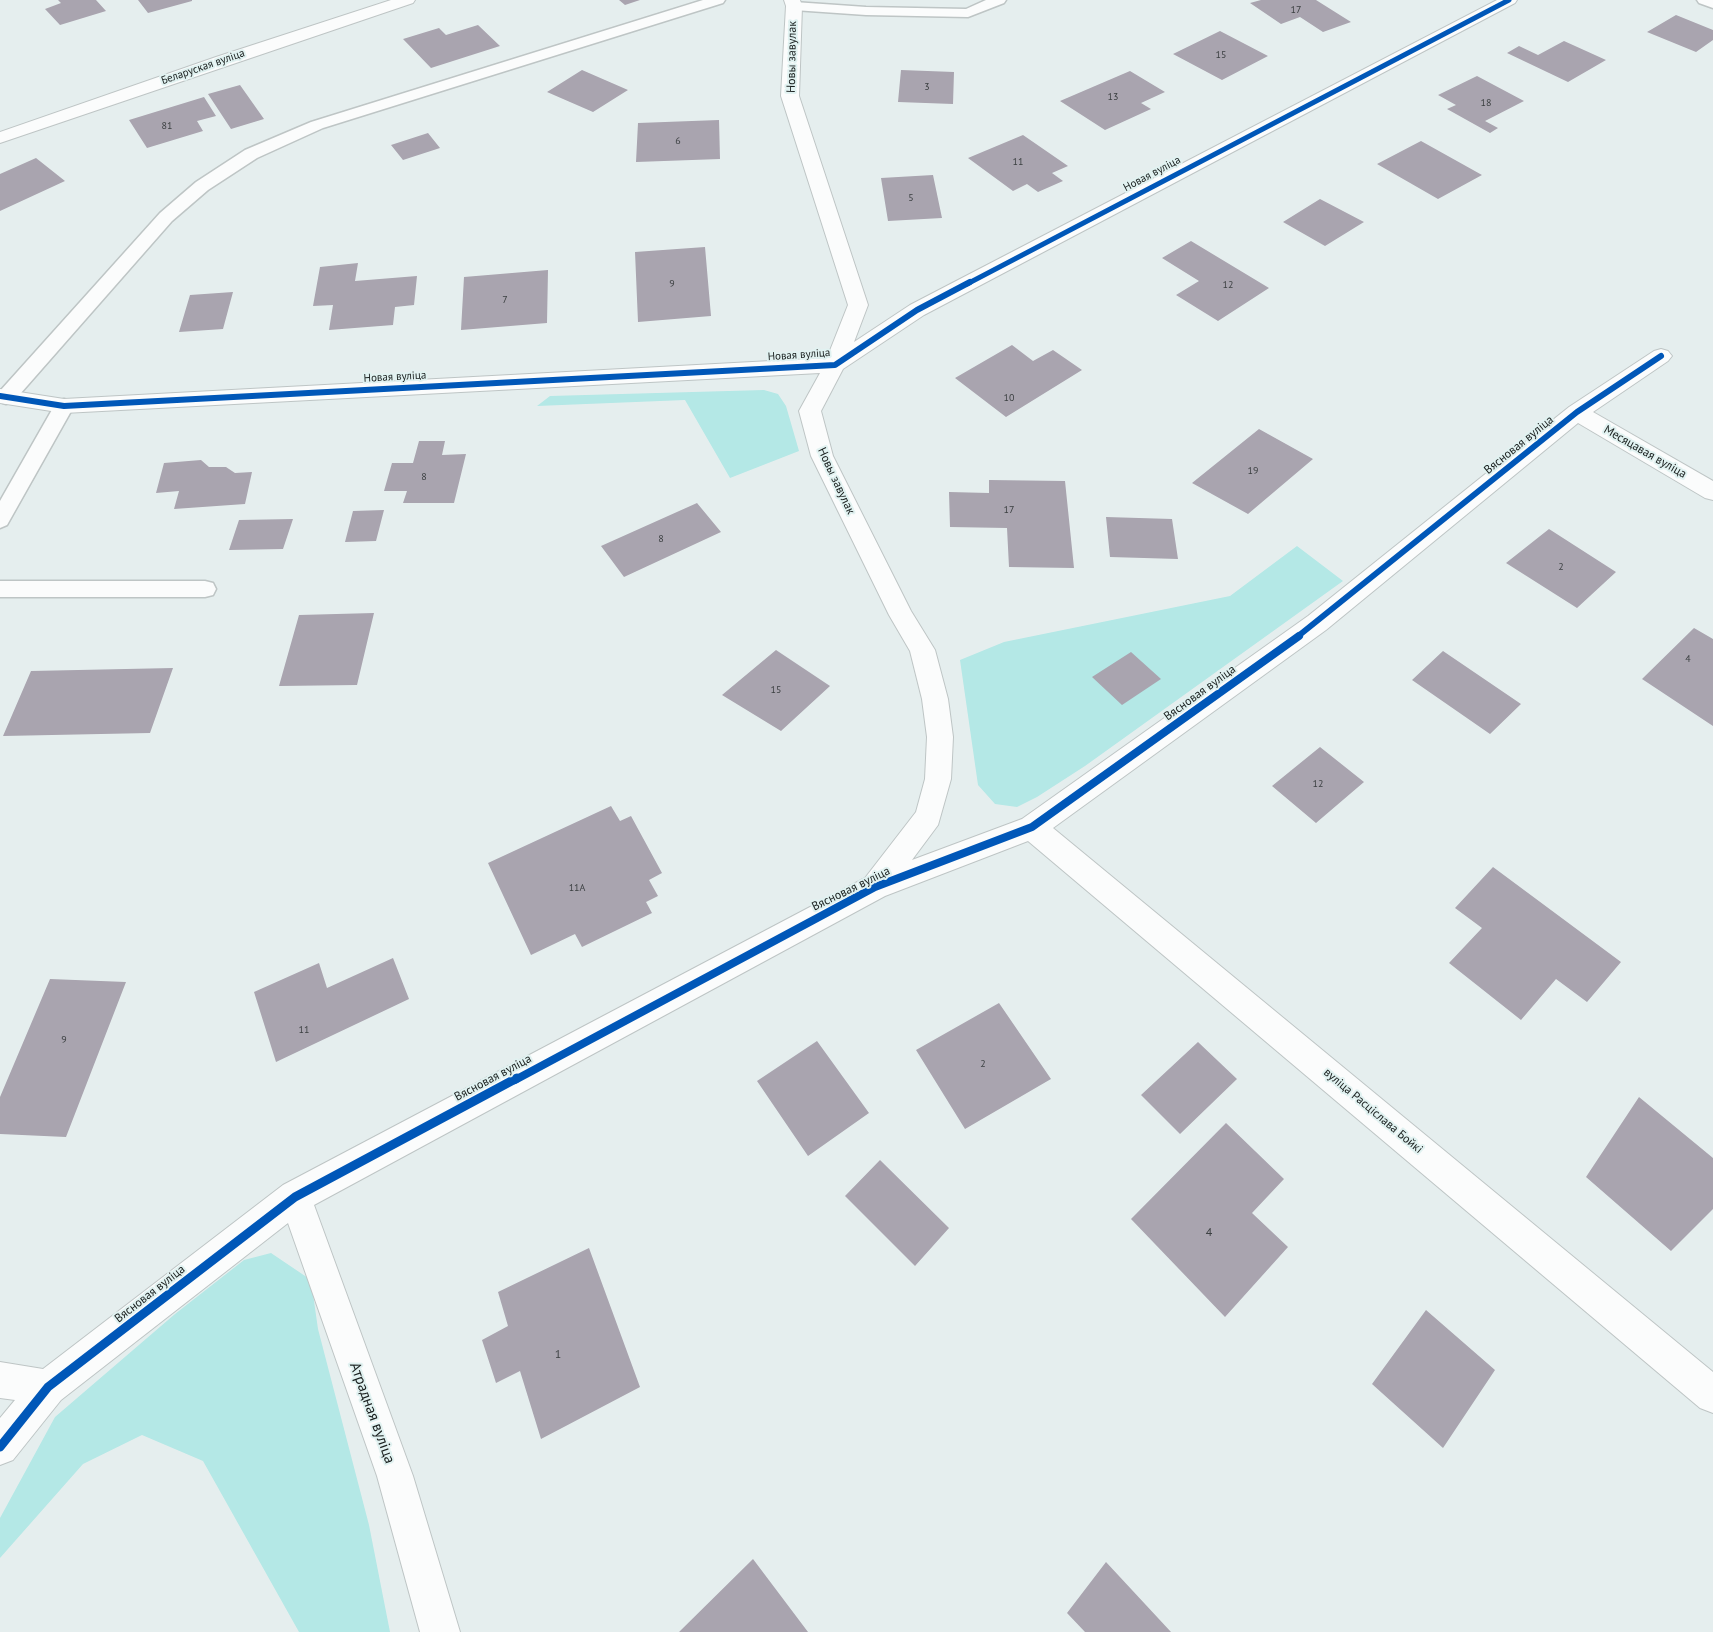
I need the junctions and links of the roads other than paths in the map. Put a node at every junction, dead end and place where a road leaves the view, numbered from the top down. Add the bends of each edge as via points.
1 (407, 0) edge
2 (718, 0) edge
3 (998, 0) edge
4 (1509, 0) edge
5 (1704, 0) edge
6 (793, 3) edge
7 (1713, 4) edge
8 (0, 138) edge
9 (1661, 356) dead end
10 (835, 365) junction
11 (3, 396) edge
12 (64, 406) junction
13 (1577, 412) junction
14 (1713, 492) edge
15 (0, 520) edge
16 (0, 589) edge
17 (205, 589) dead end
18 (1032, 828) junction
19 (875, 887) junction
20 (295, 1197) junction
21 (0, 1380) edge
22 (48, 1387) junction
23 (1713, 1395) edge
24 (0, 1448) edge
25 (440, 1632) edge

1 - 8 street, Беларуская вуліца via 222,60
2 - 11 lane via 317,125 250,154 202,186 166,217
3 - 6 lane via 968,13 866,11
4 - 10 street, Новая вуліца via 917,310
5 - 7 lane
6 - 10 street, Новы завулак via 790,96 858,305
9 - 13 street, Вясновая вуліца
10 - 12 street, Новая вуліца
10 - 19 street, Новы завулак via 810,411 822,456 922,650 935,699 940,738 938,779 928,817
11 - 12 street, Новая вуліца
12 - 15 lane
13 - 14 street, Месяцавая вуліца
13 - 18 street, Вясновая вуліца via 1317,623
16 - 17 lane
18 - 19 street, Вясновая вуліца
18 - 23 street, вуліца Расціслава Бойкі
19 - 20 street, Вясновая вуліца
20 - 22 street, Вясновая вуліца
20 - 25 street, Атрадная вуліца via 395,1476
21 - 22 street
22 - 24 street, Вясновая вуліца

